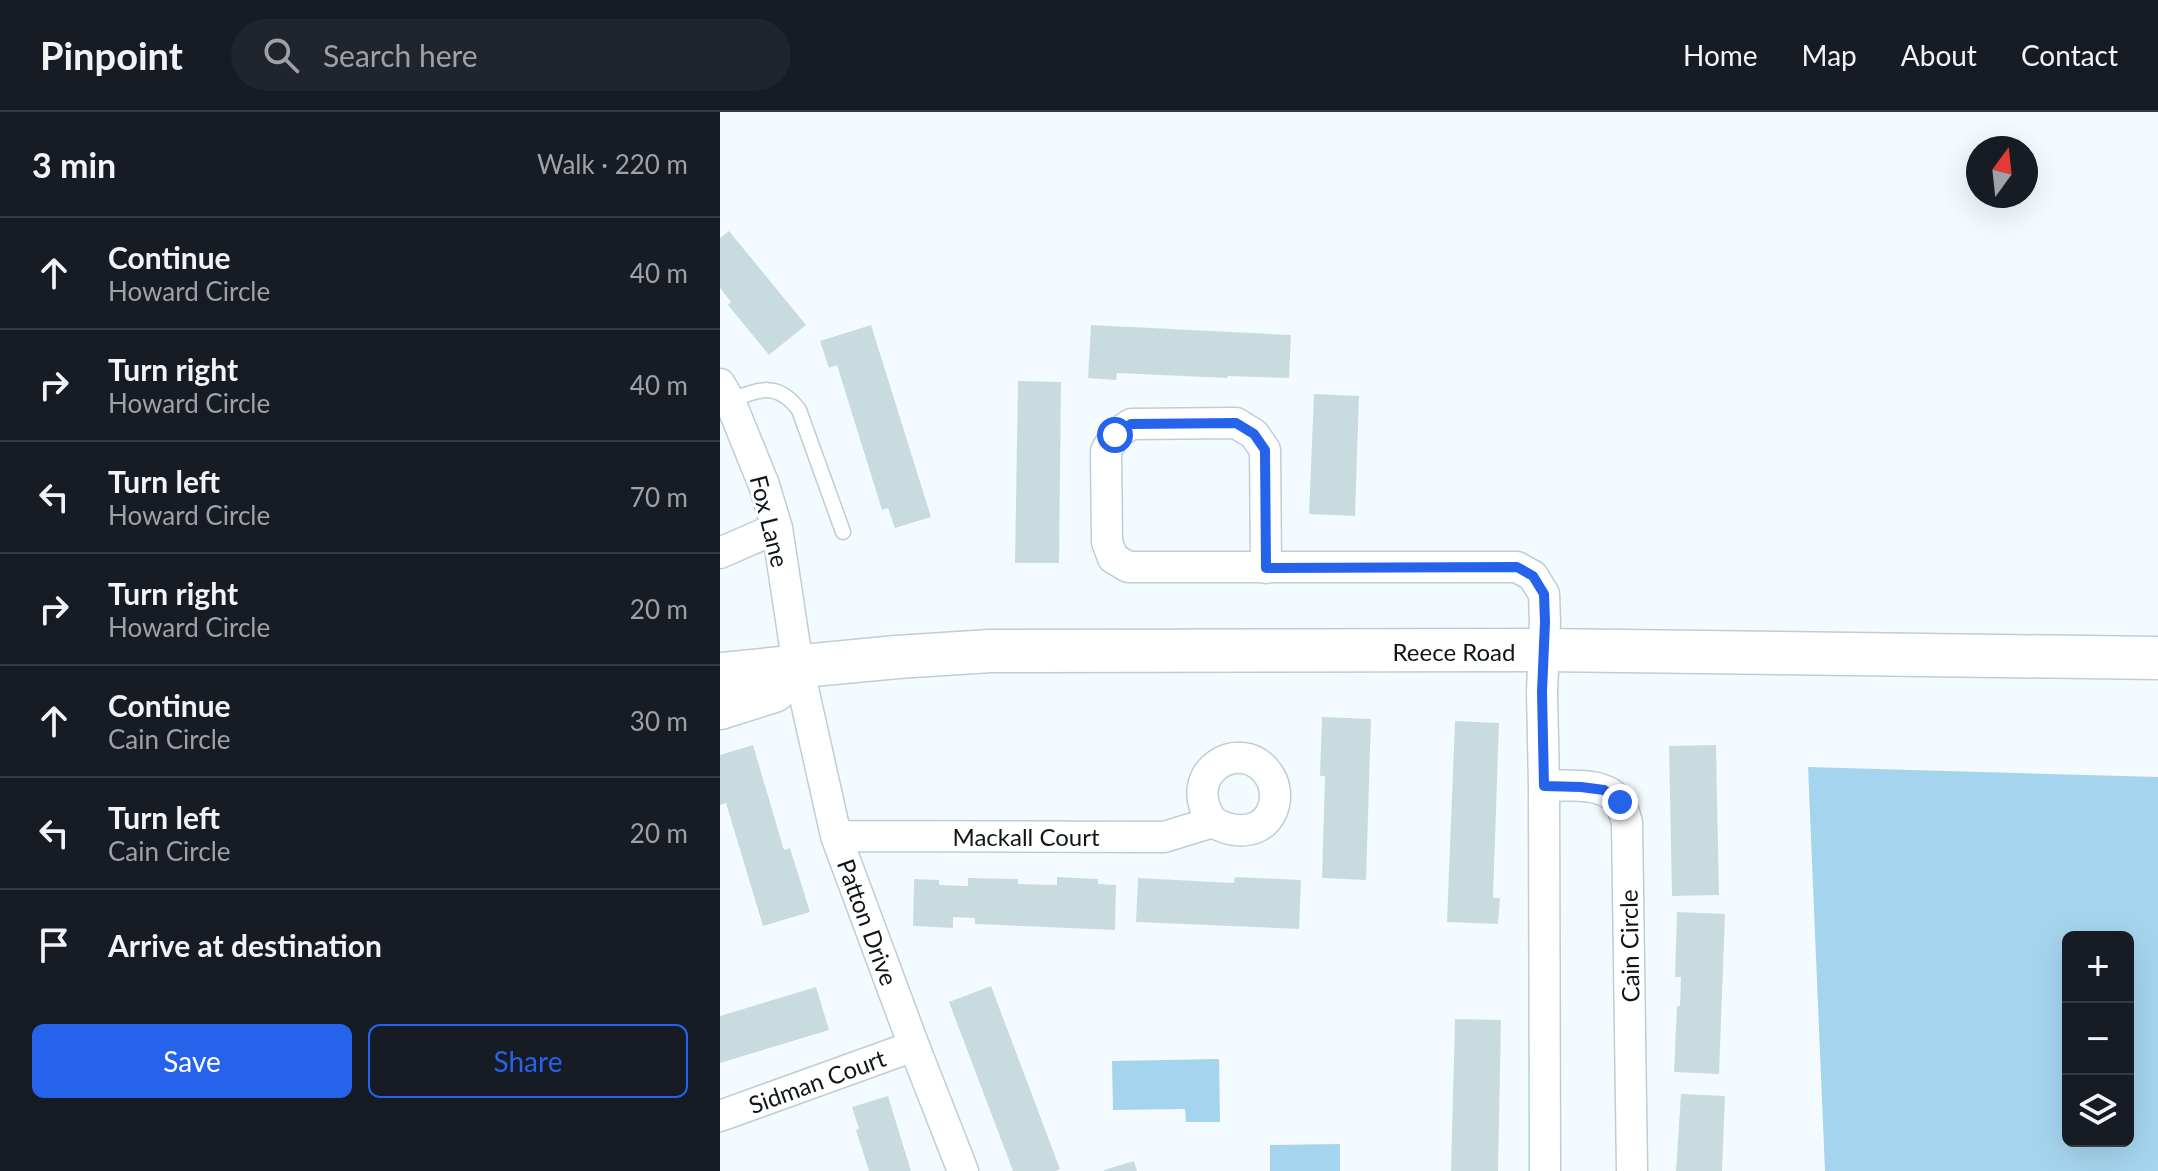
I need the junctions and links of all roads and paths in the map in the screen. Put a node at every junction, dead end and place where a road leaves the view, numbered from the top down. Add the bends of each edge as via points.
1 (725, 392) edge
2 (777, 528) junction
3 (843, 532) dead end
4 (720, 553) edge
5 (1266, 568) junction
6 (1544, 650) junction
7 (2158, 658) edge
8 (798, 666) junction
9 (720, 674) edge
10 (720, 708) edge
11 (1544, 786) junction
12 (1213, 822) dead end
13 (836, 836) junction
14 (914, 1046) junction
15 (720, 1116) edge
16 (963, 1171) edge
17 (1545, 1171) edge
18 (1632, 1171) edge

1 - 2 street, Fox Lane
1 - 3 lane via 775,390 790,397
2 - 4 street
2 - 8 street, Fox Lane
5 - 5 street via 1128,567 1113,558 1107,542 1106,451 1115,435 1131,424 1236,423 1254,434 1265,450
5 - 6 street via 1517,567 1533,576 1544,594
6 - 7 main road, Reece Road
6 - 8 main road, Reece Road via 990,651
6 - 11 street
8 - 9 main road, Reece Road
8 - 10 main road via 774,691
8 - 13 street, Patton Drive
11 - 17 street
11 - 18 street, Cain Circle via 1604,790 1620,802 1627,822
12 - 13 street, Mackall Court via 1164,837
13 - 14 street, Patton Drive
14 - 15 street, Sidman Court
14 - 16 street, Patton Drive

